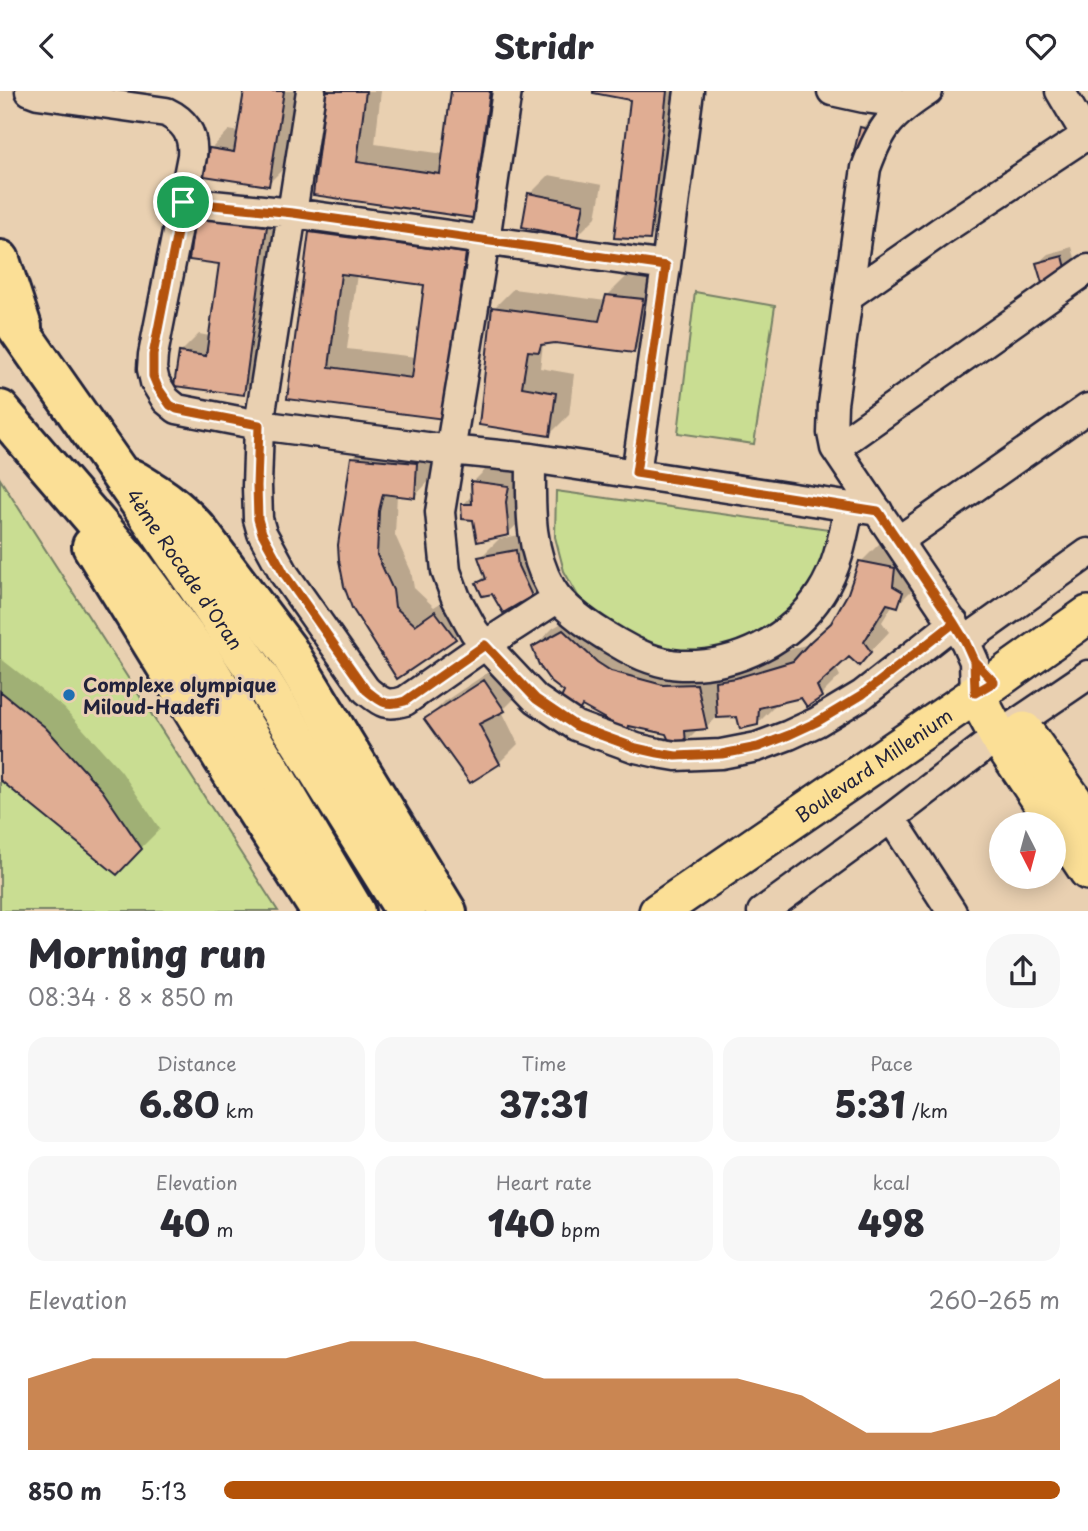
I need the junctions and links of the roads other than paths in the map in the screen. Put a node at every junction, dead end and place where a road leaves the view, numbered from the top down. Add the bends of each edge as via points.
1 (30, 91) edge
2 (311, 91) edge
3 (508, 91) edge
4 (689, 91) edge
5 (832, 91) edge
6 (1060, 91) edge
7 (870, 95) edge
8 (918, 97) edge
9 (1087, 136) edge
10 (183, 202) junction
11 (293, 213) junction
12 (485, 240) junction
13 (0, 260) edge
14 (666, 266) junction
15 (1088, 269) edge
16 (848, 296) junction
17 (0, 303) edge
18 (26, 339) junction
19 (1088, 408) edge
20 (0, 410) edge
21 (259, 425) junction
22 (835, 448) junction
23 (450, 450) junction
24 (531, 458) junction
25 (53, 473) junction
26 (636, 473) junction
27 (849, 507) junction
28 (878, 511) junction
29 (898, 541) junction
30 (1088, 553) edge
31 (558, 598) junction
32 (1088, 615) edge
33 (485, 645) junction
34 (972, 660) junction
35 (1088, 675) edge
36 (1008, 729) junction
37 (891, 818) junction
38 (1088, 821) edge
39 (1088, 871) edge
40 (437, 907) edge
41 (320, 911) edge
42 (354, 911) edge
43 (659, 911) edge
44 (763, 911) edge
45 (951, 911) edge

1 - 10 street via 166,111 176,117 185,124 193,145
2 - 11 street
3 - 12 street
4 - 14 street
5 - 7 street
6 - 9 street
7 - 8 street
8 - 16 street via 885,125 866,169
9 - 16 street
10 - 11 street
10 - 21 street via 153,355 153,376 166,400 177,409
11 - 12 street
11 - 21 street
12 - 14 street
12 - 23 street
13 - 18 highway
14 - 26 street
15 - 22 street
16 - 22 street via 833,404
17 - 18 highway, 4ème Rocade d'Oran
18 - 40 highway, 4ème Rocade d'Oran via 261,681
19 - 29 street
20 - 25 highway, 4ème Rocade d'Oran
21 - 23 street
21 - 33 street via 257,486 262,533 285,575 366,690 384,704 405,701
22 - 28 street
23 - 24 street
23 - 33 street via 440,512 446,571 456,598
24 - 26 street
24 - 31 street via 530,511 536,555
25 - 41 highway via 102,564
25 - 42 highway, 4ème Rocade d'Oran via 133,565 200,656
26 - 27 street
27 - 28 street
27 - 31 street via 838,559 822,592 777,638 747,655 717,663 678,665 636,653 592,629
28 - 29 street
29 - 34 street
30 - 34 street
31 - 33 street
32 - 34 main road, Boulevard Millenium
33 - 34 street via 536,699 576,726 636,748 676,756 758,747 817,722 862,695
34 - 36 main road
34 - 43 main road, Boulevard Millenium
35 - 36 street
36 - 37 street
36 - 38 main road
36 - 39 main road
37 - 44 street
37 - 45 street

